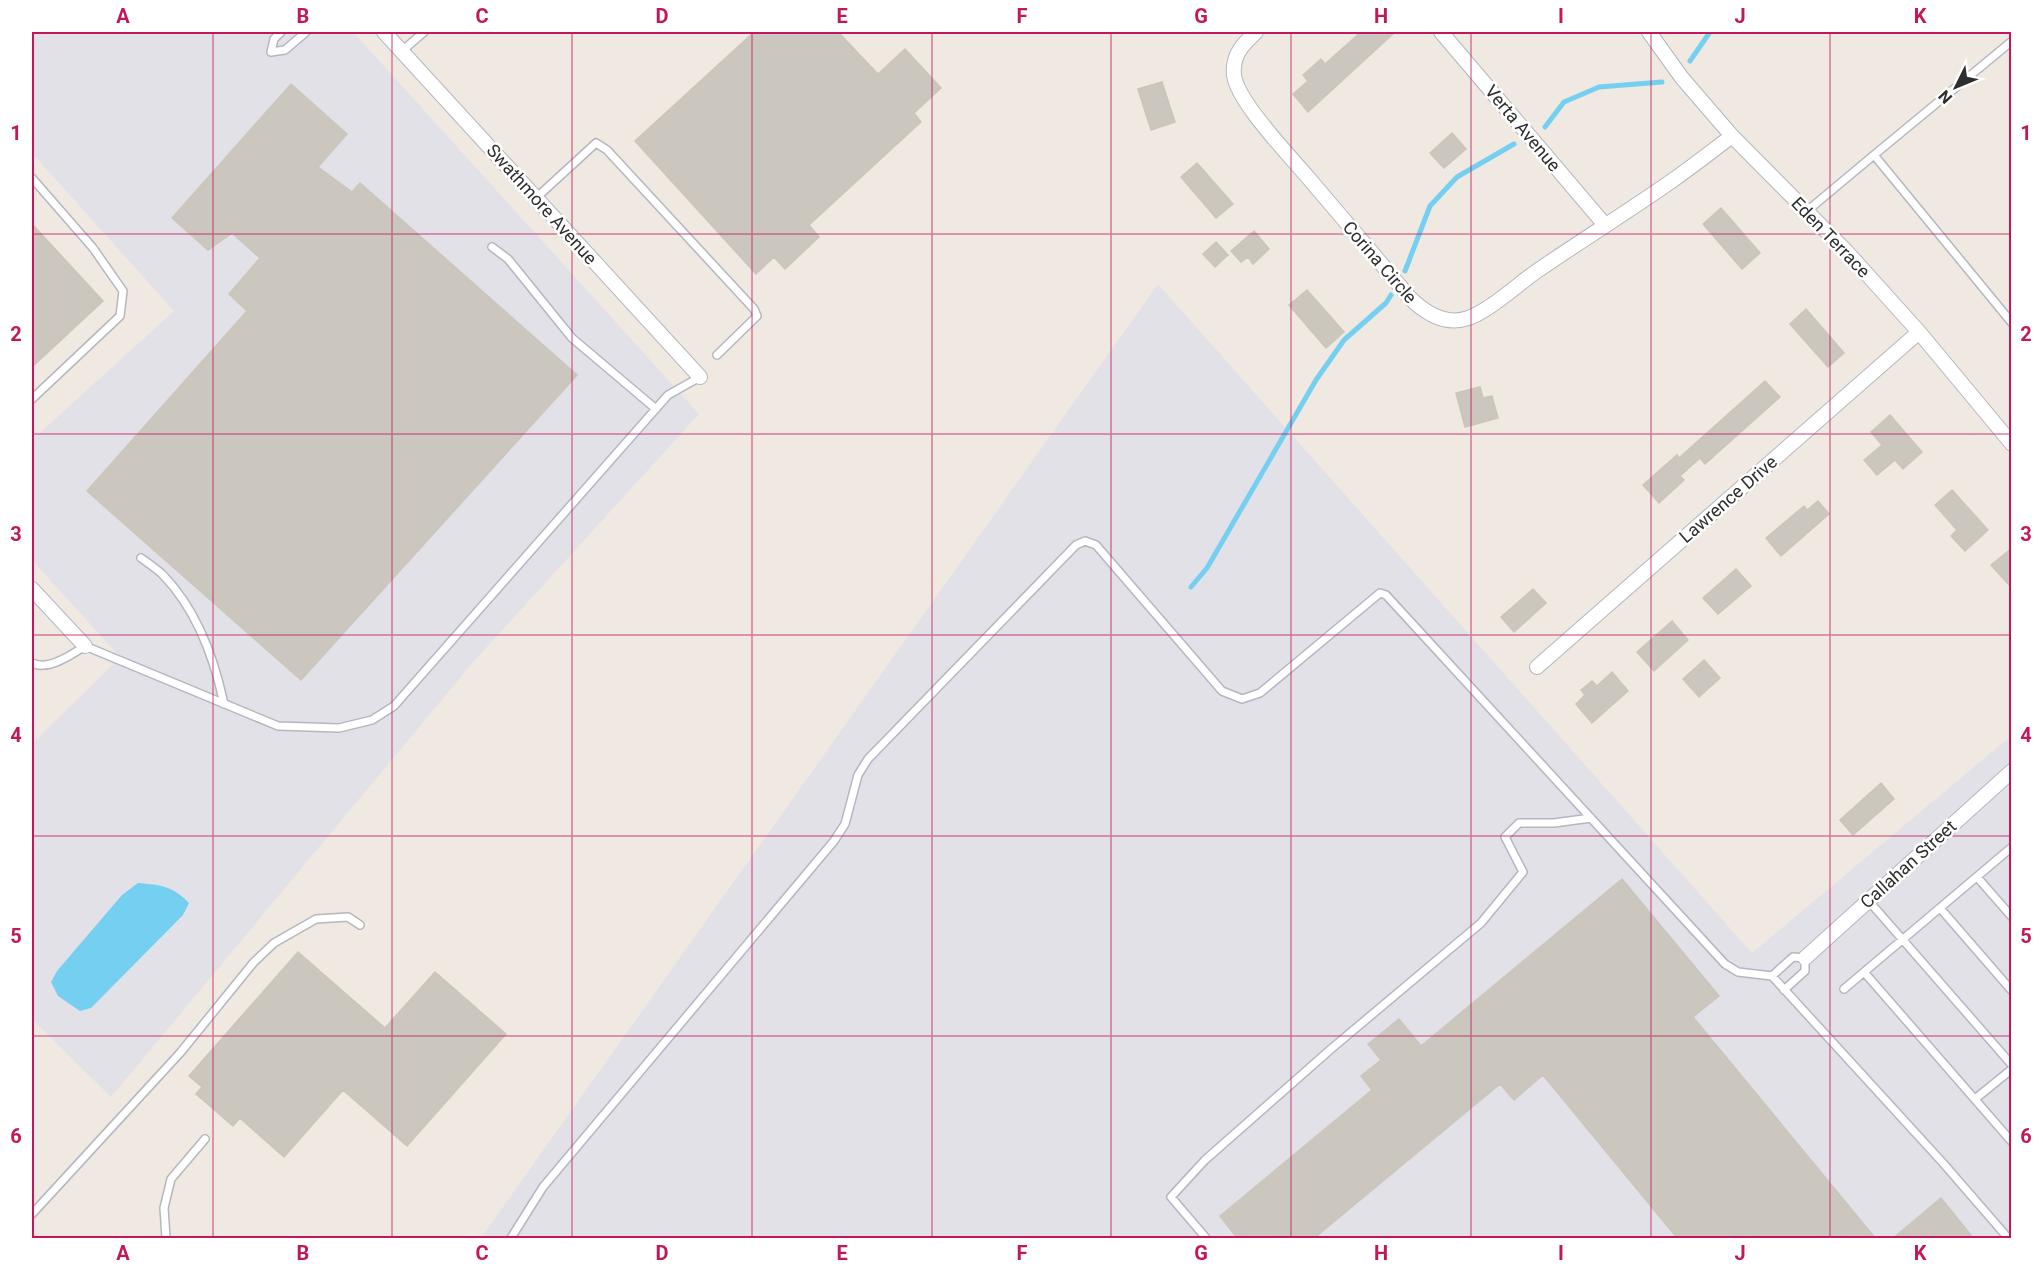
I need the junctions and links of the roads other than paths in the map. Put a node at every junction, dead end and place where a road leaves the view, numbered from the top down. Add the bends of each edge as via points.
1 (281, 32) edge
2 (306, 32) edge
3 (384, 32) edge
4 (424, 32) edge
5 (1256, 32) edge
6 (1441, 32) edge
7 (1649, 32) edge
8 (2012, 41) edge
9 (402, 51) junction
10 (1731, 136) junction
11 (1875, 155) junction
12 (32, 178) edge
13 (536, 198) junction
14 (1806, 211) junction
15 (1605, 225) junction
16 (492, 247) dead end
17 (2012, 323) edge
18 (1919, 332) junction
19 (717, 356) dead end
20 (700, 377) joint
21 (32, 399) edge
22 (656, 409) junction
23 (2012, 444) edge
24 (141, 558) dead end
25 (32, 589) edge
26 (85, 646) junction
27 (32, 663) edge
28 (1537, 667) dead end
29 (224, 704) junction
30 (2012, 771) edge
31 (1591, 818) junction
32 (2012, 847) edge
33 (1977, 877) junction
34 (1868, 900) junction
35 (1940, 908) junction
36 (2012, 917) edge
37 (360, 925) dead end
38 (1903, 940) junction
39 (1805, 958) junction
40 (1864, 972) junction
41 (1772, 976) junction
42 (1844, 989) dead end
43 (1784, 990) junction
44 (2012, 991) edge
45 (2012, 1067) edge
46 (1975, 1099) junction
47 (205, 1139) dead end
48 (2012, 1142) edge
49 (32, 1214) edge
50 (166, 1239) edge
51 (511, 1239) edge
52 (1206, 1239) edge
53 (2008, 1239) edge

1 - 2 lane via 274,39 271,52 285,50
3 - 9 street, Swathmore Avenue
4 - 9 lane
5 - 15 street, Corina Circle via 1240,47 1234,60 1238,89 1409,297 1436,317 1465,320 1478,314
6 - 15 street, Verta Avenue
7 - 10 street, Eden Terrace
8 - 11 lane
9 - 13 street, Swathmore Avenue
10 - 14 street, Eden Terrace
10 - 15 street, Corina Circle via 1674,180
11 - 14 lane
11 - 17 lane
12 - 21 lane via 93,248 123,291 120,316
13 - 19 lane via 596,143 607,150 757,316
13 - 20 street, Swathmore Avenue
14 - 18 street, Eden Terrace
16 - 22 lane via 508,259 572,338
18 - 23 street, Eden Terrace
18 - 28 street, Lawrence Drive
20 - 22 lane via 669,395
22 - 29 lane via 394,706 372,720 339,728 278,726
24 - 29 lane via 163,575 198,623 216,669
25 - 26 street
26 - 27 lane via 61,660 37,666
26 - 29 lane
30 - 34 street, Callahan Street
31 - 41 lane via 1725,964 1738,972
31 - 51 lane via 1386,595 1380,593 1260,693 1242,699 1222,692 1096,545 1085,541 1076,545 868,759 858,775 845,824 834,841 543,1187
31 - 52 lane via 1519,824 1505,837 1523,872 1480,923 1313,1065 1206,1160 1171,1197
32 - 33 lane
33 - 35 lane
33 - 36 lane
34 - 38 lane
34 - 39 street, Callahan Street
35 - 38 lane
35 - 44 lane
37 - 49 lane via 348,917 316,919 274,943 180,1053
38 - 40 lane
38 - 45 lane
39 - 41 lane via 1793,957
39 - 43 lane via 1805,970
40 - 42 lane
40 - 46 lane
41 - 43 lane
43 - 53 lane
45 - 46 lane
46 - 48 lane
47 - 50 lane via 171,1179 164,1208

